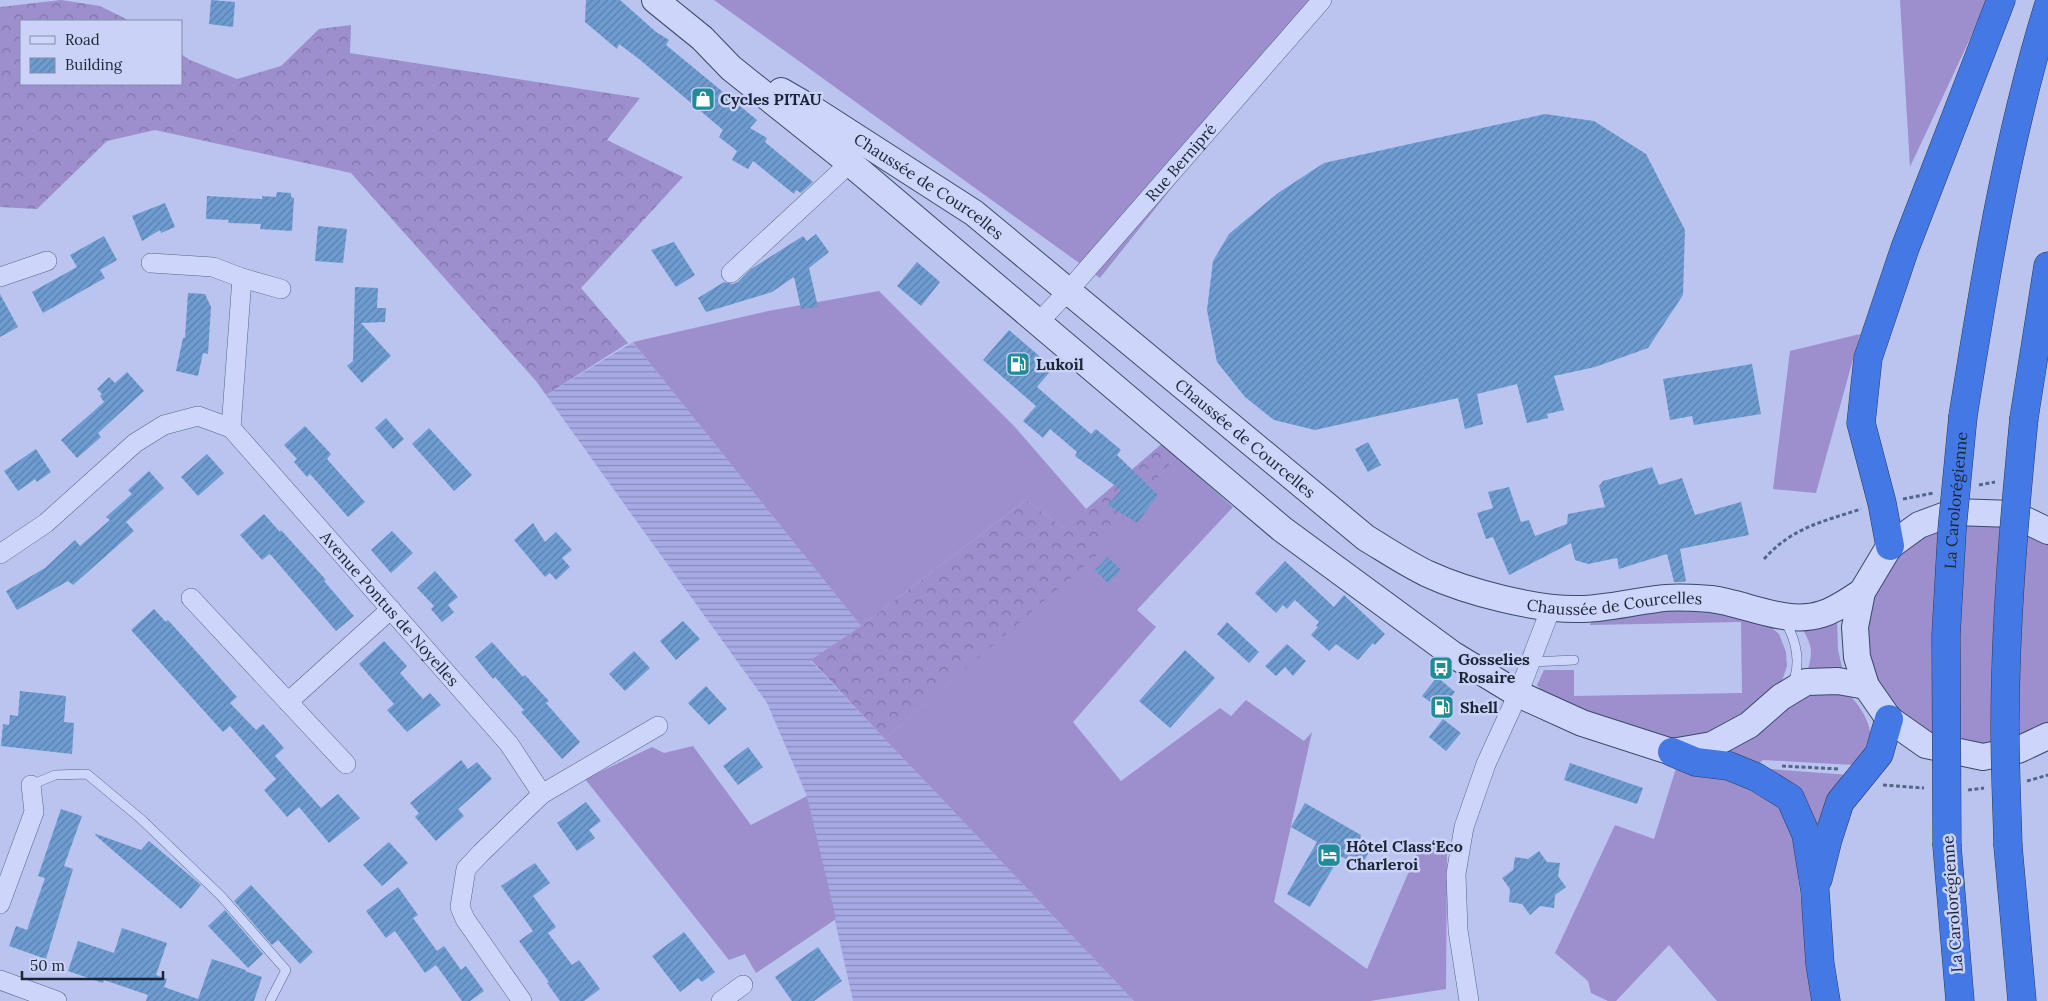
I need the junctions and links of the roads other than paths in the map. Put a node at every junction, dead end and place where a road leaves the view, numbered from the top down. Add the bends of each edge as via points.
1 (655, 0) edge
2 (1322, 0) edge
3 (2001, 0) edge
4 (2048, 7) edge
5 (702, 38) junction
6 (872, 147) junction
7 (850, 163) junction
8 (47, 261) dead end
9 (151, 263) dead end
10 (2048, 266) edge
11 (731, 273) dead end
12 (0, 278) edge
13 (242, 278) junction
14 (281, 289) dead end
15 (1069, 290) junction
16 (1038, 323) junction
17 (230, 428) junction
18 (2048, 532) edge
19 (1890, 546) junction
20 (0, 554) edge
21 (1862, 592) junction
22 (192, 598) dead end
23 (1551, 608) junction
24 (391, 610) junction
25 (1781, 615) junction
26 (1574, 660) dead end
27 (1530, 662) junction
28 (1866, 686) junction
29 (1789, 692) junction
30 (1518, 694) junction
31 (288, 702) junction
32 (1889, 719) junction
33 (658, 726) dead end
34 (2048, 736) edge
35 (1672, 752) junction
36 (346, 764) dead end
37 (31, 785) joint
38 (542, 794) junction
39 (1815, 892) junction
40 (0, 904) edge
41 (0, 980) edge
42 (744, 985) dead end
43 (57, 1001) edge
44 (270, 1001) edge
45 (522, 1001) edge
46 (721, 1001) edge
47 (1469, 1001) edge
48 (1826, 1001) edge
49 (1960, 1001) edge
50 (2022, 1001) edge

1 - 5 main road, Chaussée de Courcelles
2 - 15 street, Rue Bernipré
3 - 19 highway via 1905,248 1868,358 1861,423
4 - 49 highway, La Carolorégienne, bridge via 2032,60 1993,234 1963,416 1952,530 1946,635 1947,846
5 - 6 main road, Chaussée de Courcelles
5 - 7 main road, Chaussée de Courcelles via 732,68
6 - 7 main road
6 - 15 main road, Chaussée de Courcelles via 974,213
7 - 11 street, Chaussée de Courcelles
7 - 16 main road, Chaussée de Courcelles
8 - 12 street
9 - 13 street via 213,267
10 - 50 highway, bridge via 2024,418 2012,536 2008,633 2005,728 2008,846
13 - 14 street
13 - 17 street
15 - 16 street, Rue Bernipré
15 - 23 main road, Chaussée de Courcelles via 1366,538 1428,574 1489,595
16 - 30 main road, Chaussée de Courcelles via 1282,529 1452,654
17 - 20 street, Avenue Pontus de Noyelles via 198,416 164,425 135,443 46,523
17 - 24 street, Avenue Pontus de Noyelles
18 - 19 main road via 2013,514 1954,512 1919,525
19 - 21 main road
21 - 25 main road, Chaussée de Courcelles via 1822,614 1804,617
21 - 28 main road via 1855,627 1857,657
22 - 31 street
23 - 25 main road, Chaussée de Courcelles via 1598,608 1660,598 1712,600
23 - 27 street
24 - 31 street
24 - 38 street, Avenue Pontus de Noyelles via 509,744
25 - 29 lane via 1793,635 1797,654 1796,674
26 - 27 lane
27 - 30 street
28 - 29 main road, Chaussée de Courcelles via 1806,682
28 - 32 main road
29 - 35 main road, Chaussée de Courcelles via 1748,725 1712,745
30 - 35 main road, Chaussée de Courcelles via 1582,723
30 - 47 street via 1486,764 1464,827 1456,874 1458,930
31 - 36 street
32 - 34 main road via 1926,745 1983,757 2018,750
32 - 39 highway via 1878,754 1840,802
33 - 38 street
35 - 39 highway via 1696,762 1729,766 1756,777 1790,798 1806,834
37 - 40 street via 34,812
37 - 44 lane via 56,775 87,774 141,819 221,896 286,970
38 - 45 street via 466,869 460,907
39 - 48 highway
41 - 43 street
42 - 46 street

